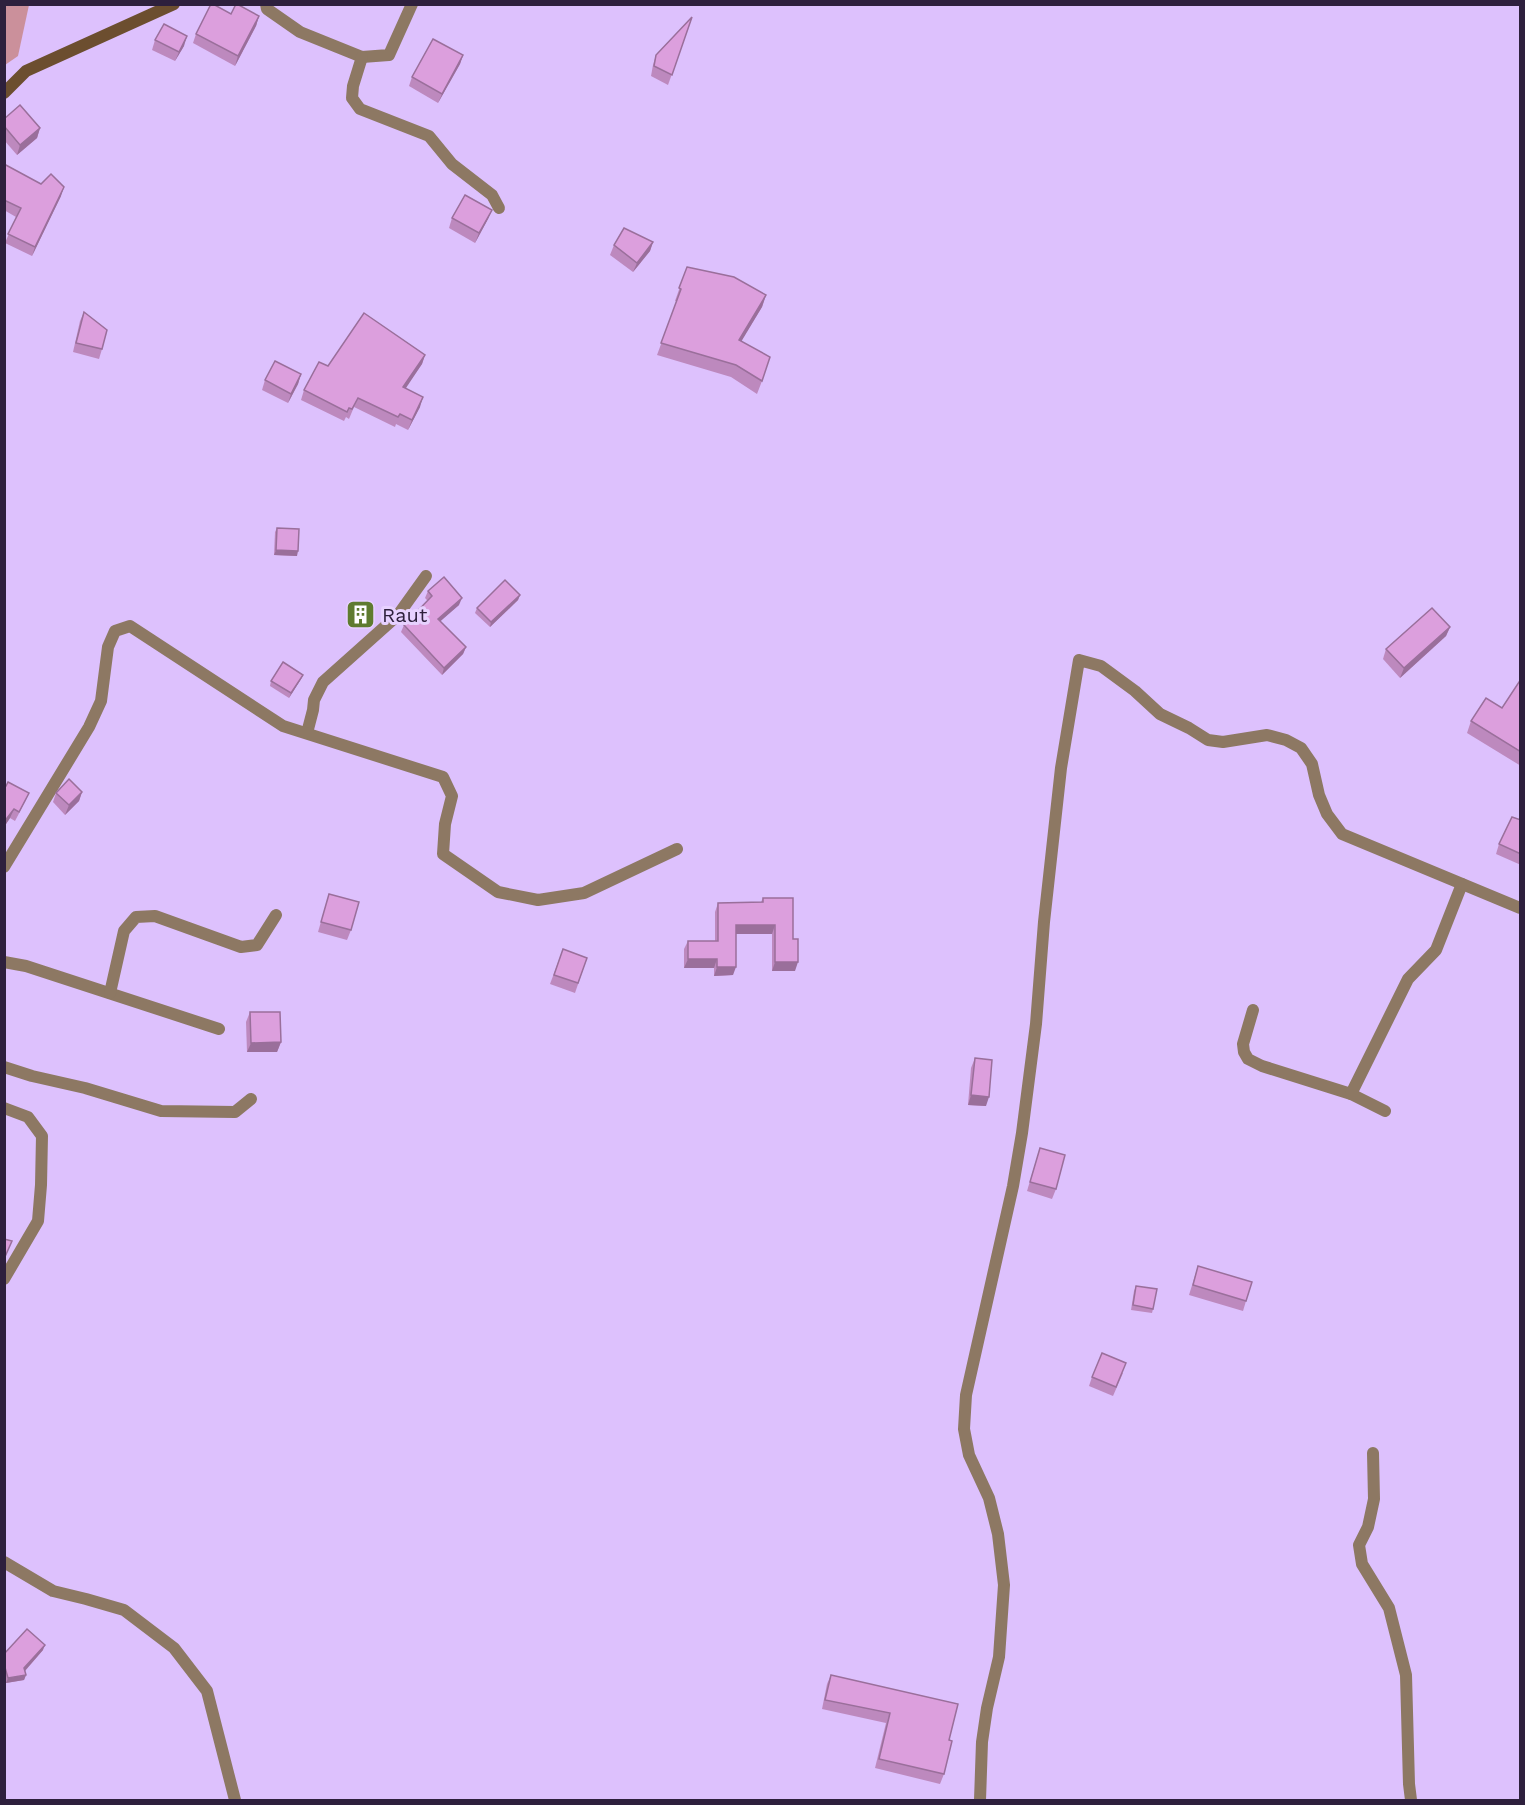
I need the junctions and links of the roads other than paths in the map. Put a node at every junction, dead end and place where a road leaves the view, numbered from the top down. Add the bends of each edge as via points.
1 (174, 4) edge
2 (266, 4) edge
3 (412, 4) edge
4 (362, 57) junction
5 (4, 93) edge
6 (499, 208) dead end
7 (426, 576) dead end
8 (307, 733) junction
9 (676, 849) dead end
10 (4, 867) edge
11 (1462, 884) junction
12 (1521, 908) edge
13 (276, 915) dead end
14 (4, 962) edge
15 (110, 993) junction
16 (1253, 1010) dead end
17 (219, 1029) dead end
18 (4, 1067) edge
19 (1351, 1094) junction
20 (251, 1099) dead end
21 (4, 1108) edge
22 (1385, 1111) dead end
23 (4, 1279) edge
24 (1373, 1453) dead end
25 (4, 1562) edge
26 (235, 1800) edge
27 (980, 1800) edge
28 (1412, 1800) edge

1 - 5 main road via 26,71
2 - 4 street via 267,9 300,32
3 - 4 street via 389,55
4 - 6 street via 352,98 360,110 429,136 453,164 492,195
7 - 8 street via 398,615 323,682 314,700
8 - 9 street via 443,777 452,796 442,854 498,892 538,900 584,893
8 - 10 street via 283,726 130,626 115,631 108,647 101,701 89,727
11 - 12 street
11 - 19 street via 1436,950 1408,979
11 - 27 street via 1342,834 1328,814 1312,764 1301,748 1267,735 1223,742 1208,740 1160,714 1101,666 1079,660 1061,768 1022,1133 966,1395 967,1446 989,1498 1004,1585 999,1658 982,1742
13 - 15 street via 256,945 242,947 155,916 136,917 124,931
14 - 15 street
15 - 17 street
16 - 19 street via 1243,1044 1248,1059
18 - 20 street via 161,1111 235,1112
19 - 22 street
21 - 23 street via 28,1117 42,1136 38,1221
24 - 28 street via 1374,1499 1359,1545 1362,1564 1389,1608 1406,1675
25 - 26 street via 53,1591 124,1610 174,1648 207,1691

